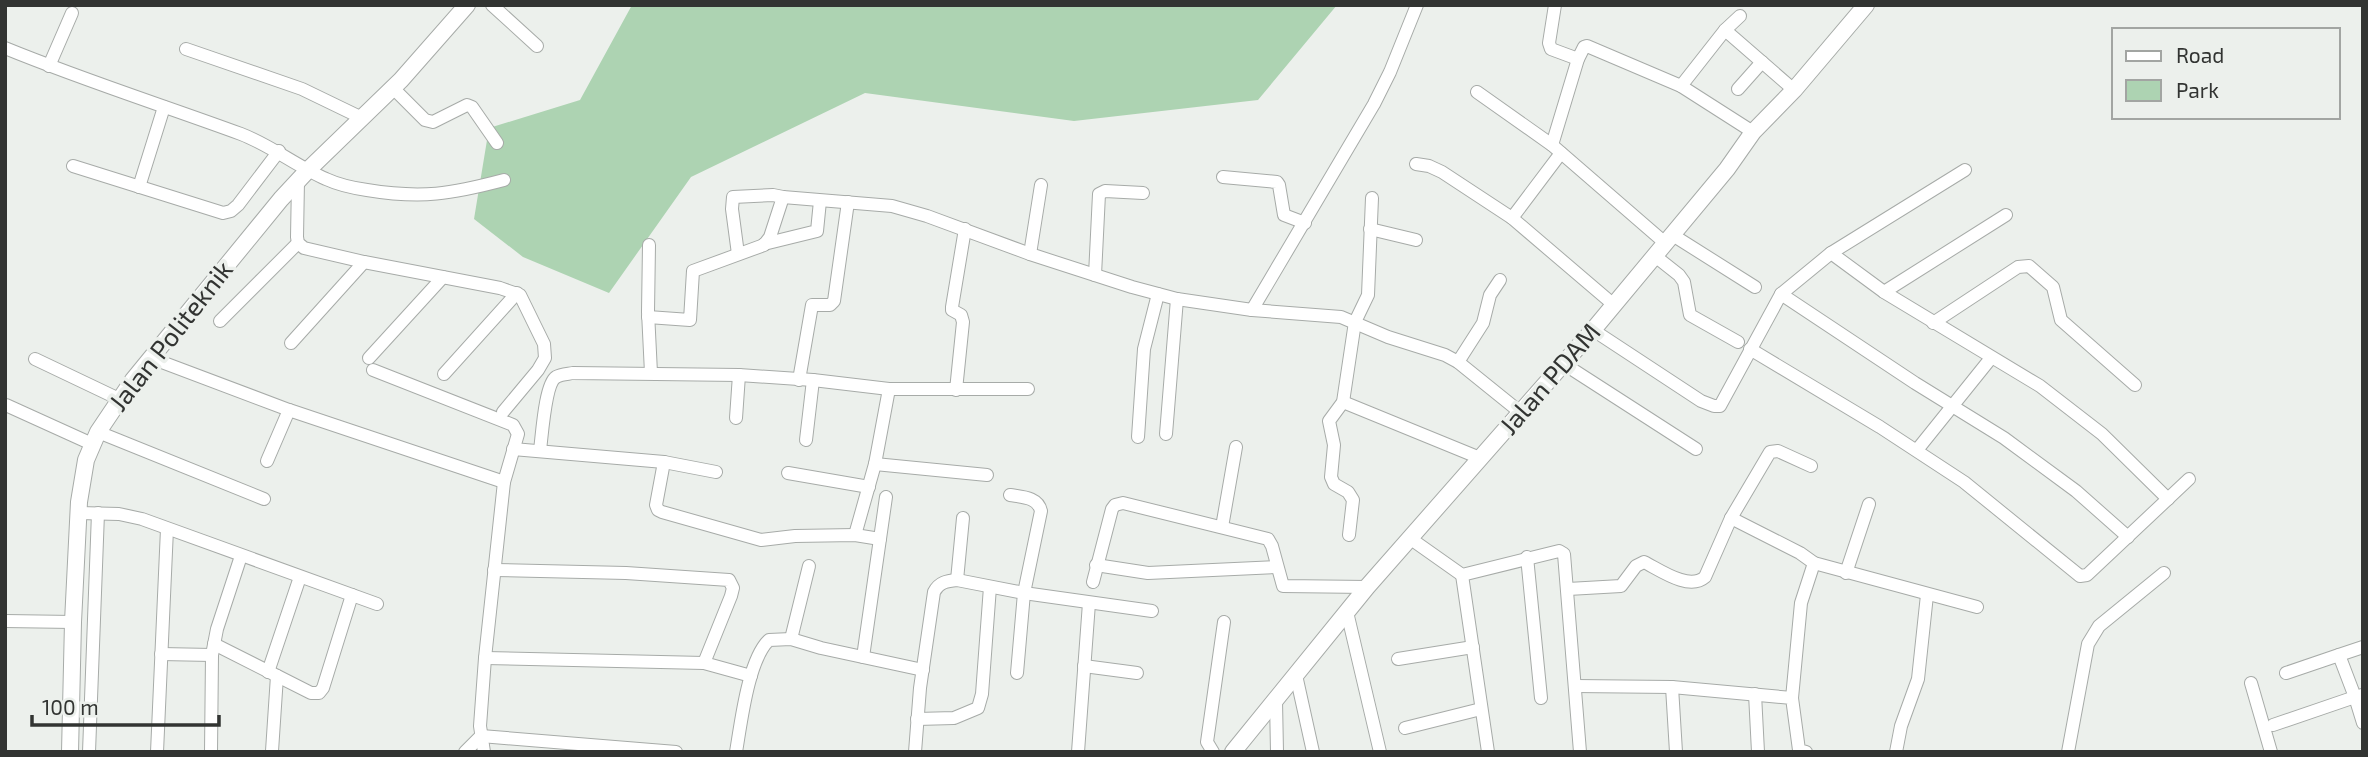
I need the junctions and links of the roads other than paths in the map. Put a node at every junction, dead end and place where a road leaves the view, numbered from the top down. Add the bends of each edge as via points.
1 (467, 5) edge
2 (492, 5) edge
3 (1417, 5) edge
4 (1555, 5) edge
5 (1866, 5) edge
6 (72, 13) dead end
7 (1740, 16) dead end
8 (1725, 30) junction
9 (537, 46) dead end
10 (5, 48) edge
11 (186, 49) dead end
12 (1578, 59) junction
13 (1762, 62) junction
14 (49, 66) junction
15 (1681, 86) junction
16 (393, 88) junction
17 (1738, 89) dead end
18 (1794, 90) junction
19 (1477, 92) dead end
20 (164, 107) junction
21 (362, 118) junction
22 (1753, 132) junction
23 (497, 143) dead end
24 (1557, 149) junction
25 (279, 151) junction
26 (1416, 164) dead end
27 (73, 166) dead end
28 (1965, 170) dead end
29 (303, 175) junction
30 (1223, 177) dead end
31 (504, 180) dead end
32 (1041, 185) dead end
33 (138, 187) junction
34 (1143, 193) dead end
35 (783, 197) junction
36 (1372, 198) dead end
37 (820, 201) junction
38 (848, 202) junction
39 (2006, 215) dead end
40 (1513, 218) junction
41 (1305, 223) junction
42 (965, 229) junction
43 (1370, 229) junction
44 (1416, 240) dead end
45 (298, 243) junction
46 (764, 244) junction
47 (1663, 244) junction
48 (649, 245) dead end
49 (1831, 253) junction
50 (738, 254) junction
51 (1030, 254) junction
52 (364, 262) junction
53 (1095, 275) junction
54 (443, 277) junction
55 (1500, 279) dead end
56 (1755, 287) dead end
57 (1884, 292) junction
58 (517, 293) junction
59 (1158, 294) junction
60 (1781, 294) junction
61 (1177, 299) junction
62 (1614, 305) junction
63 (1252, 310) junction
64 (648, 317) junction
65 (220, 321) dead end
66 (1355, 322) junction
67 (1933, 323) junction
68 (1593, 330) junction
69 (1738, 342) dead end
70 (291, 343) dead end
71 (1750, 349) junction
72 (151, 358) junction
73 (1991, 358) junction
74 (35, 359) dead end
75 (1458, 362) junction
76 (1564, 364) junction
77 (651, 373) junction
78 (444, 374) dead end
79 (739, 375) junction
80 (799, 380) junction
81 (813, 380) junction
82 (2135, 385) dead end
83 (1028, 388) dead end
84 (889, 389) junction
85 (956, 390) junction
86 (119, 399) junction
87 (1343, 402) junction
88 (6, 405) edge
89 (1951, 405) junction
90 (289, 410) junction
91 (503, 412) dead end
92 (1520, 412) junction
93 (736, 418) dead end
94 (1166, 433) dead end
95 (1138, 437) dead end
96 (95, 438) junction
97 (806, 440) dead end
98 (1236, 447) dead end
99 (513, 449) junction
100 (1696, 449) dead end
101 (540, 450) junction
102 (1917, 450) junction
103 (1480, 458) junction
104 (267, 461) dead end
105 (664, 461) junction
106 (875, 464) junction
107 (1811, 466) dead end
108 (716, 472) dead end
109 (788, 473) dead end
110 (987, 475) dead end
111 (2189, 479) dead end
112 (504, 482) junction
113 (869, 487) junction
114 (1010, 495) dead end
115 (887, 497) dead end
116 (264, 499) dead end
117 (2168, 499) junction
118 (1869, 504) dead end
119 (79, 513) junction
120 (98, 513) junction
121 (962, 518) dead end
122 (1731, 518) junction
123 (1222, 527) junction
124 (167, 529) junction
125 (855, 535) junction
126 (1349, 535) dead end
127 (2128, 537) junction
128 (880, 539) junction
129 (1411, 539) junction
130 (241, 556) junction
131 (1527, 557) junction
132 (1814, 563) junction
133 (1096, 565) junction
134 (809, 566) dead end
135 (1277, 567) junction
136 (494, 570) junction
137 (1846, 573) junction
138 (2164, 573) dead end
139 (1462, 575) junction
140 (300, 577) junction
141 (957, 580) junction
142 (1093, 582) dead end
143 (990, 587) junction
144 (1367, 587) junction
145 (1568, 589) junction
146 (1024, 593) junction
147 (352, 595) junction
148 (1927, 595) junction
149 (1089, 603) junction
150 (377, 604) dead end
151 (1977, 607) dead end
152 (1152, 611) dead end
153 (1347, 612) junction
154 (5, 621) edge
155 (73, 622) junction
156 (1224, 622) dead end
157 (791, 639) junction
158 (1473, 647) junction
159 (2363, 647) edge
160 (213, 649) junction
161 (161, 653) junction
162 (2339, 655) junction
163 (863, 656) junction
164 (485, 658) junction
165 (1398, 659) dead end
166 (704, 663) junction
167 (1084, 666) junction
168 (72, 669) junction
169 (93, 670) junction
170 (923, 670) junction
171 (1017, 673) dead end
172 (1137, 673) dead end
173 (272, 674) junction
174 (2286, 674) dead end
175 (1296, 675) junction
176 (751, 676) junction
177 (2251, 683) dead end
178 (1575, 686) junction
179 (1672, 687) junction
180 (1755, 694) junction
181 (2359, 696) edge
182 (1541, 698) dead end
183 (1792, 698) junction
184 (1276, 701) junction
185 (1480, 709) junction
186 (917, 719) junction
187 (2363, 723) edge
188 (2273, 725) dead end
189 (1405, 728) dead end
190 (481, 736) junction
191 (272, 751) edge
192 (1801, 751) edge
193 (70, 752) edge
194 (89, 752) edge
195 (157, 752) edge
196 (212, 752) edge
197 (465, 752) edge
198 (484, 752) edge
199 (676, 752) edge
200 (736, 752) edge
201 (915, 752) edge
202 (1078, 752) edge
203 (1213, 752) edge
204 (1233, 752) edge
205 (1277, 752) edge
206 (1313, 752) edge
207 (1380, 752) edge
208 (1488, 752) edge
209 (1580, 752) edge
210 (1675, 752) edge
211 (1758, 752) edge
212 (1896, 752) edge
213 (2068, 752) edge
214 (2272, 752) edge

1 - 16 street, Jalan Politeknik
2 - 9 street
3 - 41 street via 1385,83
4 - 12 street via 1551,49
5 - 18 street, Jalan PDAM
6 - 14 street
7 - 8 street
8 - 13 street
8 - 15 street
10 - 14 street
11 - 21 street via 302,89
12 - 15 street via 1587,46
12 - 24 street
13 - 17 street
13 - 18 street
14 - 20 street
15 - 22 street
16 - 21 street, Jalan Politeknik
16 - 23 street via 425,120 433,122 467,105 472,107
18 - 22 street, Jalan PDAM
19 - 24 street
20 - 25 street
20 - 33 street
21 - 29 street, Jalan Politeknik
22 - 47 street, Jalan PDAM
24 - 40 street
24 - 47 street
25 - 29 street
25 - 33 street via 239,205 226,213
26 - 40 street via 1442,172
27 - 33 street
28 - 49 street
29 - 31 street via 422,196
29 - 45 street
29 - 72 street, Jalan Politeknik
30 - 41 street via 1277,182 1284,215
32 - 51 street
34 - 53 street via 1099,194
35 - 37 street
35 - 46 street
35 - 50 street via 733,197
36 - 43 street
37 - 38 street
37 - 46 street via 817,231
38 - 42 street via 892,206
38 - 80 street via 834,301 812,305
39 - 57 street
40 - 62 street
41 - 63 street
42 - 51 street
42 - 85 street via 952,307 963,322
43 - 44 street
43 - 66 street via 1368,295
45 - 52 street via 307,250
45 - 65 street
46 - 50 street
47 - 56 street
47 - 62 street, Jalan PDAM
47 - 69 street via 1684,282 1690,314
48 - 64 street
49 - 57 street
49 - 60 street
50 - 64 street via 694,271 690,320
51 - 53 street
52 - 54 street
52 - 70 street
53 - 59 street
54 - 58 street
54 - 99 street via 371,364 513,425 518,434
55 - 75 street via 1490,295 1483,323
57 - 67 street
58 - 78 street
58 - 91 street via 544,344 545,358
59 - 61 street
59 - 95 street via 1144,349
60 - 71 street
60 - 89 street
61 - 63 street
61 - 94 street
62 - 68 street, Jalan PDAM
63 - 66 street
64 - 77 street
66 - 75 street
66 - 87 street
67 - 73 street
67 - 82 street via 2018,267 2028,266 2053,287 2061,320
68 - 71 street via 1714,407 1720,406
68 - 76 street, Jalan PDAM
71 - 102 street
72 - 86 street, Jalan Politeknik
72 - 90 street
73 - 89 street
73 - 117 street via 2039,386 2102,434
74 - 86 street
75 - 92 street
76 - 92 street, Jalan PDAM
76 - 100 street
77 - 79 street
77 - 101 street via 556,377 548,397
79 - 80 street
79 - 93 street
80 - 81 street
81 - 84 street
81 - 97 street
83 - 85 street
84 - 85 street
84 - 106 street
86 - 96 street, Jalan Politeknik
87 - 103 street
87 - 126 street via 1329,421 1334,445 1331,477 1353,500
88 - 96 street
89 - 102 street
89 - 127 street via 2076,491
90 - 104 street
90 - 112 street
92 - 103 street, Jalan PDAM
96 - 116 street
96 - 119 street, Jalan Politeknik
98 - 123 street
99 - 101 street
99 - 112 street
101 - 105 street
102 - 127 street via 2080,576 2087,575
103 - 129 street, Jalan PDAM
105 - 108 street
105 - 125 street via 656,505 662,512 761,540
106 - 110 street
106 - 113 street
107 - 122 street via 1778,451 1770,452
109 - 113 street
111 - 117 street
112 - 136 street
113 - 125 street
114 - 146 street via 1036,501 1041,507
115 - 128 street
117 - 127 street
118 - 137 street
119 - 120 street
119 - 155 street, Jalan Politeknik
120 - 124 street via 131,516
120 - 169 street
121 - 141 street
122 - 132 street
122 - 145 street via 1700,581 1687,582 1644,562 1621,586
123 - 133 street via 1117,504
123 - 135 street via 1268,538
124 - 130 street
124 - 161 street
125 - 128 street
128 - 163 street
129 - 139 street
129 - 144 street, Jalan PDAM
130 - 140 street
130 - 160 street
131 - 139 street
131 - 145 street via 1562,552
131 - 182 street
132 - 137 street
132 - 183 street via 1801,603
133 - 135 street via 1148,573
133 - 142 street
134 - 157 street
135 - 144 street via 1285,587
136 - 164 street
136 - 166 street via 729,580 732,596
137 - 148 street
138 - 213 street via 2092,636
139 - 158 street
140 - 147 street
140 - 173 street
141 - 143 street
141 - 170 street via 942,583 934,592
143 - 146 street
143 - 186 street via 978,708 954,719
144 - 153 street, Jalan PDAM
145 - 178 street
146 - 149 street
146 - 171 street
147 - 150 street
147 - 173 street via 321,692 311,693
148 - 151 street
148 - 212 street via 1918,679
149 - 152 street
149 - 167 street
153 - 175 street, Jalan PDAM
153 - 207 street
154 - 155 street
155 - 168 street, Jalan Politeknik
156 - 203 street via 1207,742
157 - 163 street
157 - 176 street via 765,644
158 - 165 street
158 - 185 street
159 - 162 street
160 - 161 street
160 - 173 street
160 - 196 street
161 - 195 street
162 - 174 street
162 - 181 street
163 - 170 street
164 - 166 street
164 - 190 street
166 - 176 street
167 - 172 street
167 - 202 street
168 - 169 street
168 - 193 street, Jalan Politeknik
169 - 194 street
170 - 186 street
173 - 191 street
175 - 184 street, Jalan PDAM
175 - 206 street
176 - 200 street
177 - 214 street
178 - 179 street
178 - 209 street
179 - 180 street
179 - 210 street
180 - 183 street
180 - 211 street
181 - 187 street
181 - 188 street
183 - 192 street
184 - 204 street, Jalan PDAM
184 - 205 street
185 - 189 street
185 - 208 street
186 - 201 street
190 - 197 street
190 - 198 street
190 - 199 street

